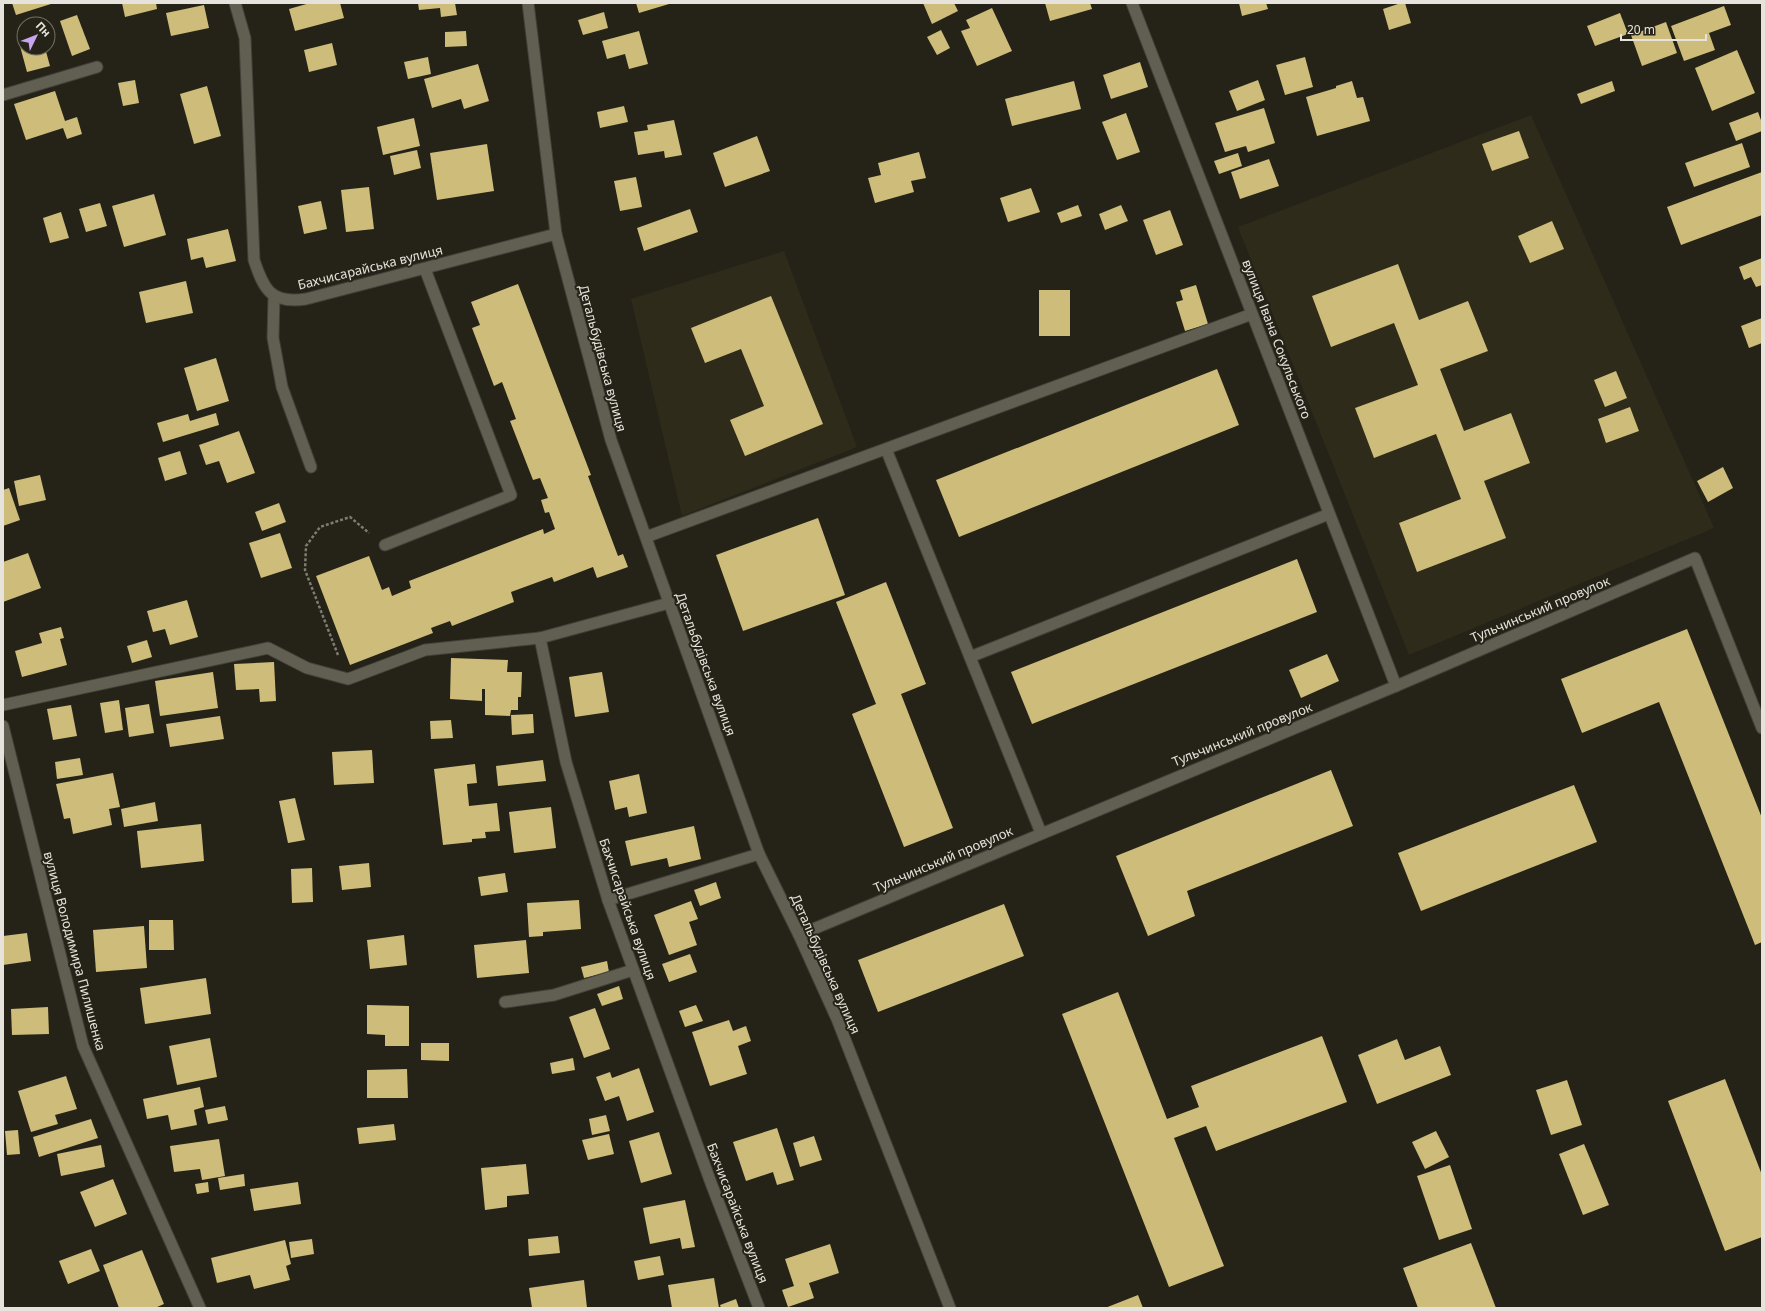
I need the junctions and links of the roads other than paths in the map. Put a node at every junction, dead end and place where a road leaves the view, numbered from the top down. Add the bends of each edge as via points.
1 (235, 3) edge
2 (528, 3) edge
3 (1132, 3) edge
4 (97, 67) dead end
5 (3, 95) edge
6 (556, 234) junction
7 (425, 269) junction
8 (274, 296) junction
9 (1252, 314) junction
10 (886, 449) junction
11 (311, 467) dead end
12 (1329, 514) junction
13 (646, 537) junction
14 (385, 545) road end
15 (669, 602) junction
16 (540, 638) junction
17 (970, 657) junction
18 (1396, 686) junction
19 (3, 705) edge
20 (3, 726) edge
21 (1762, 728) edge
22 (1041, 832) junction
23 (759, 854) junction
24 (608, 900) junction
25 (799, 935) junction
26 (633, 970) junction
27 (505, 1002) dead end
28 (200, 1308) edge
29 (759, 1308) edge
30 (950, 1308) edge

1 - 8 street via 245,38 254,260 260,279
2 - 6 street, Детальбудівська вулиця
3 - 9 street, вулиця Івана Сокульського
4 - 5 street
6 - 7 street, Бахчисарайська вулиця
6 - 13 street, Детальбудівська вулиця via 611,440
7 - 8 street, Бахчисарайська вулиця via 306,299 291,301
7 - 14 street via 511,495
8 - 11 street via 273,338 282,387
9 - 10 street
9 - 12 street, вулиця Івана Сокульського
10 - 13 street
10 - 17 street
12 - 17 street
12 - 18 street, вулиця Івана Сокульського
13 - 15 street, Детальбудівська вулиця
15 - 16 street
15 - 23 street, Детальбудівська вулиця
16 - 19 street via 425,650 348,679 306,668 268,648
16 - 24 street, Бахчисарайська вулиця via 566,762
17 - 22 street
18 - 21 street, Тульчинський провулок via 1695,558
18 - 22 street, Тульчинський провулок
20 - 28 street, вулиця Володимира Пилишенка via 83,1046
22 - 25 street, Тульчинський провулок
23 - 24 street
23 - 25 street, Детальбудівська вулиця
24 - 26 street, Бахчисарайська вулиця
25 - 30 street, Детальбудівська вулиця via 837,1019
26 - 27 street via 554,994
26 - 29 street, Бахчисарайська вулиця

